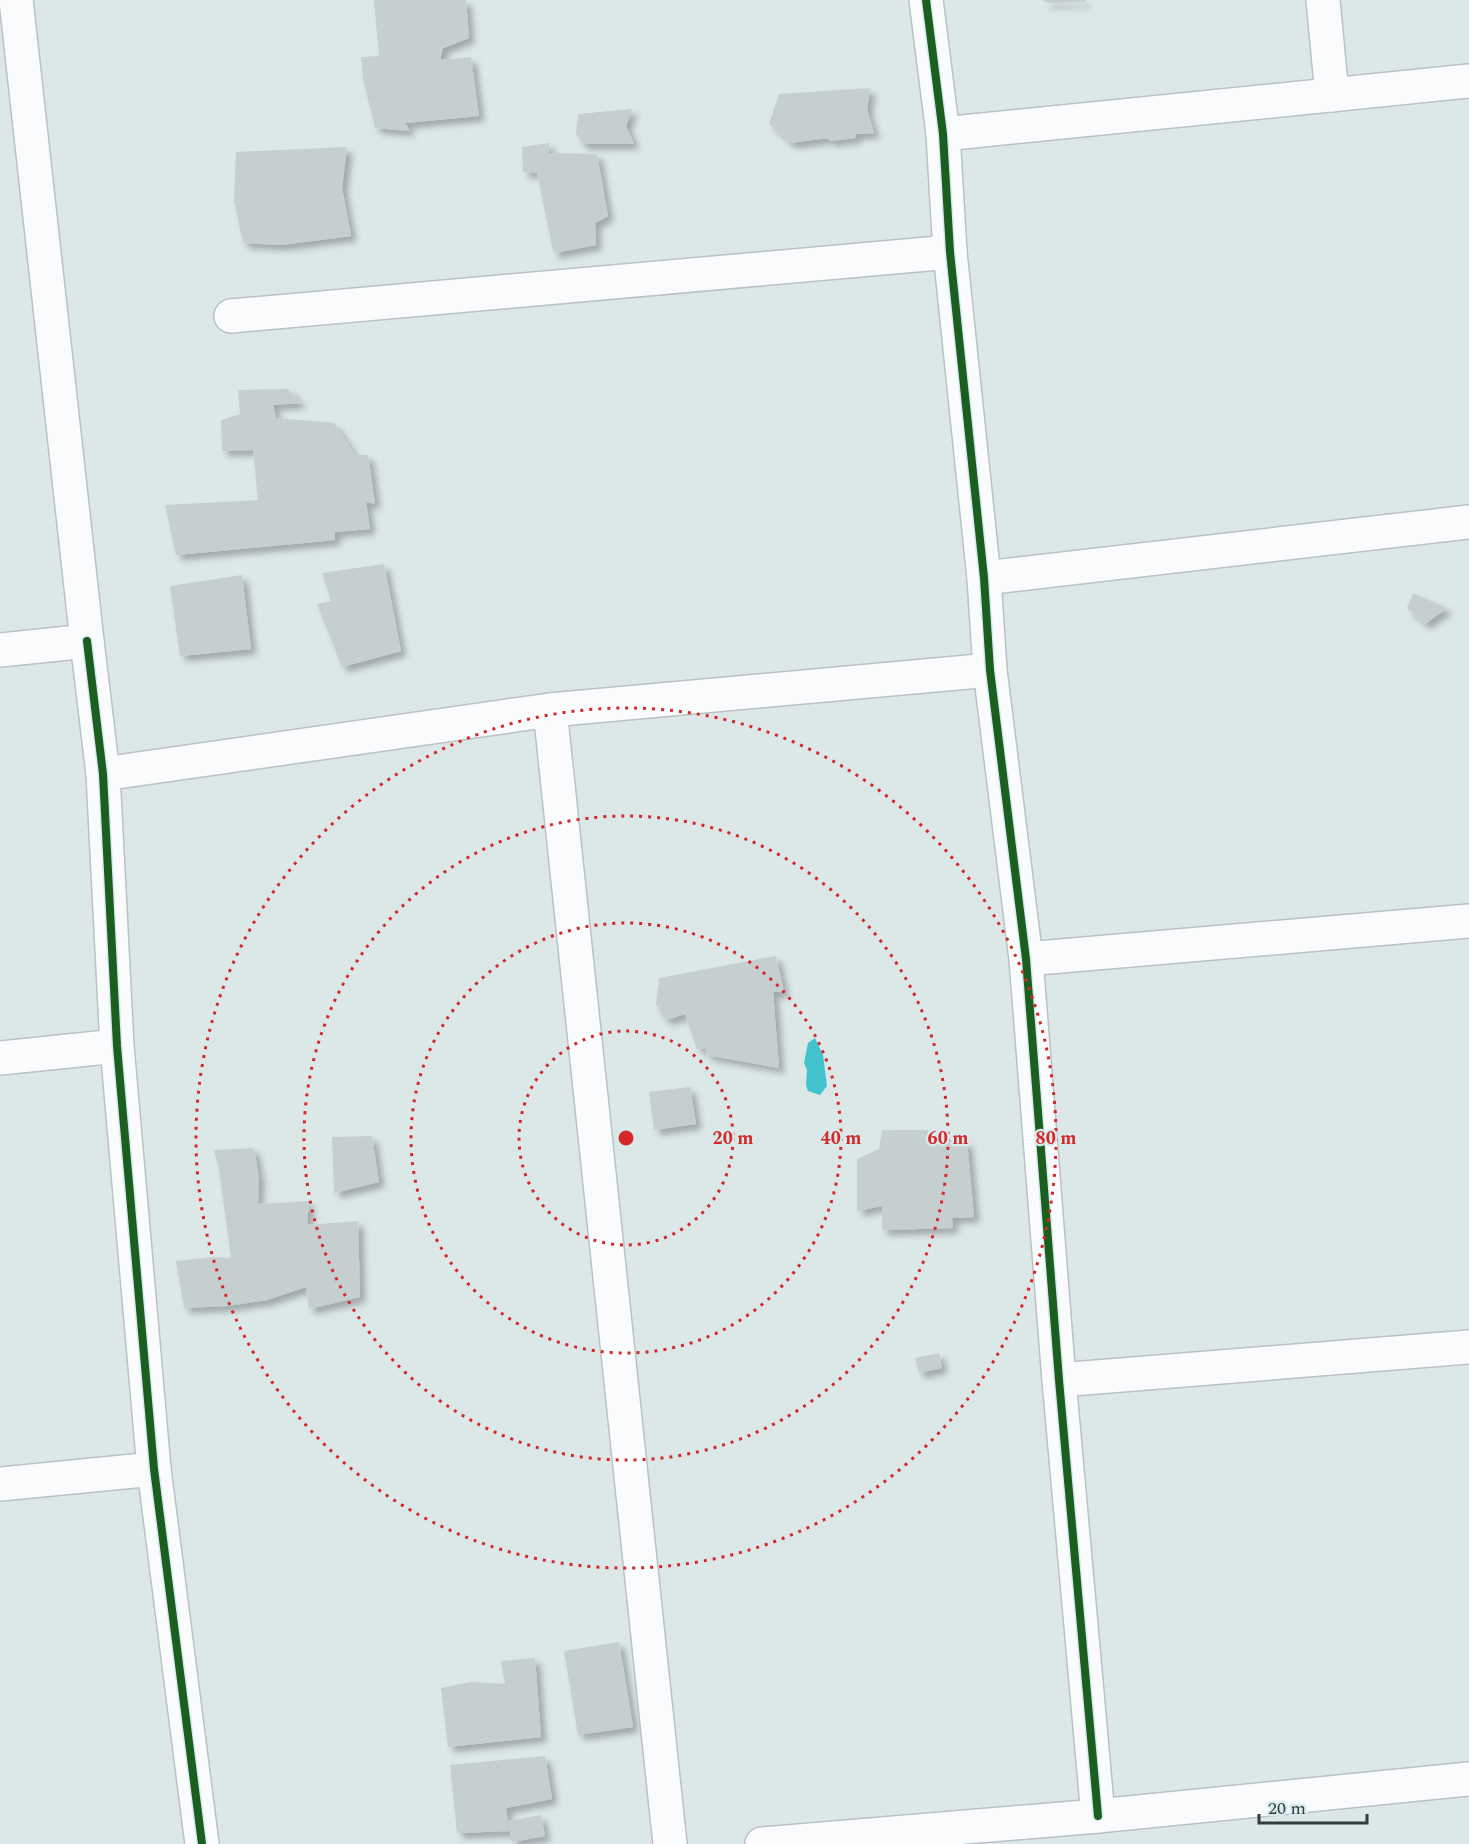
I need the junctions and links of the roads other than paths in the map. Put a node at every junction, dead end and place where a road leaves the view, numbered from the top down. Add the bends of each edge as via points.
1 (16, 0) edge
2 (926, 0) edge
3 (1323, 0) edge
4 (1469, 81) edge
5 (1332, 95) junction
6 (943, 135) junction
7 (950, 252) junction
8 (231, 316) dead end
9 (1469, 522) edge
10 (984, 578) junction
11 (87, 641) junction
12 (0, 650) edge
13 (990, 670) junction
14 (550, 710) junction
15 (104, 774) junction
16 (1469, 921) edge
17 (1026, 958) junction
18 (117, 1046) junction
19 (0, 1058) edge
20 (1469, 1347) edge
21 (1059, 1380) junction
22 (154, 1469) junction
23 (0, 1484) edge
24 (1469, 1779) edge
25 (1098, 1816) junction
26 (202, 1844) edge
27 (670, 1844) edge
28 (762, 1844) edge

1 - 11 street
2 - 6 street
3 - 5 street
4 - 5 street
5 - 6 street
6 - 7 street
7 - 8 street
7 - 10 street
9 - 10 street
10 - 13 street
11 - 12 street
11 - 15 street
13 - 14 street
13 - 17 street
14 - 15 street
14 - 27 street
15 - 18 street
16 - 17 street
17 - 21 street
18 - 19 street
18 - 22 street
20 - 21 street
21 - 25 street
22 - 23 street
22 - 26 street
24 - 25 street
25 - 28 street

